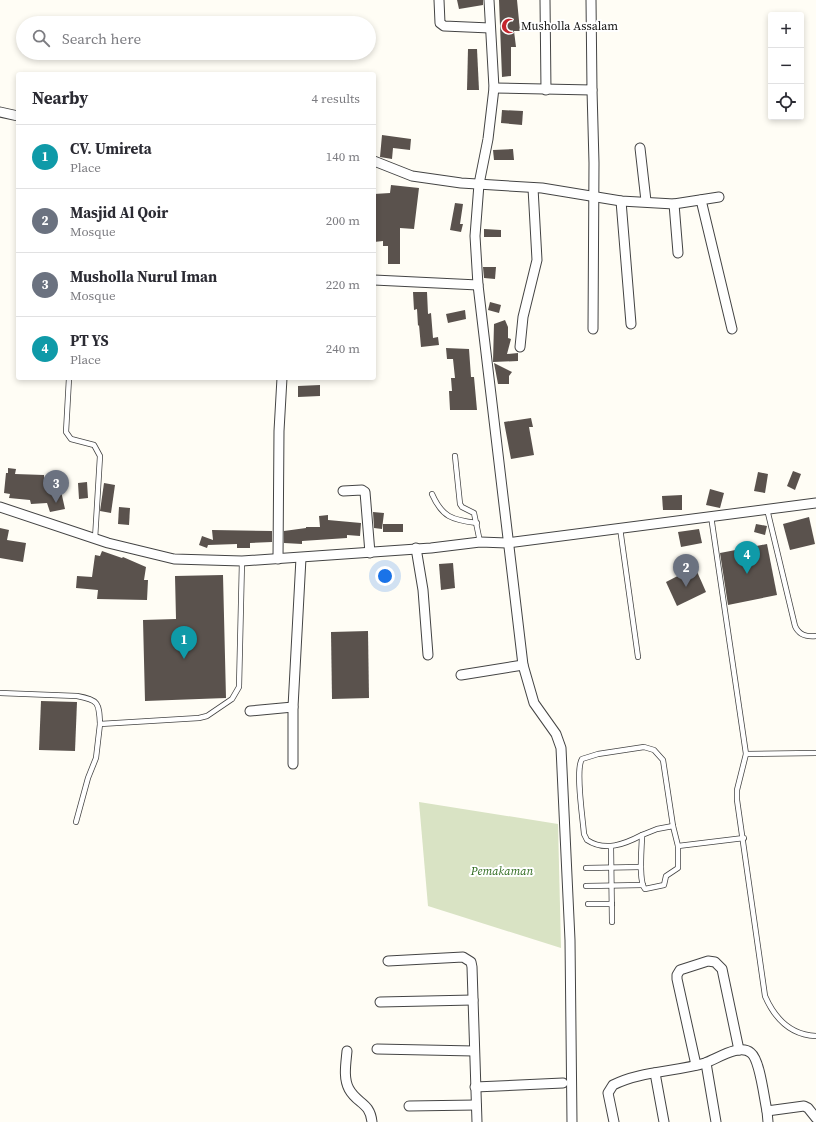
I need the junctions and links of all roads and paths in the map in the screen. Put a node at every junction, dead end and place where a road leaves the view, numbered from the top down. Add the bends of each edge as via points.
1 (438, 0) edge
2 (489, 0) edge
3 (544, 0) edge
4 (590, 0) edge
5 (490, 28) junction
6 (494, 88) junction
7 (546, 90) junction
8 (592, 90) junction
9 (0, 112) edge
10 (16, 116) edge
11 (640, 148) dead end
12 (376, 162) edge
13 (478, 184) junction
14 (533, 188) junction
15 (593, 197) junction
16 (719, 197) dead end
17 (701, 200) junction
18 (621, 201) junction
19 (646, 201) junction
20 (674, 204) junction
21 (678, 253) dead end
22 (376, 280) edge
23 (478, 285) junction
24 (631, 324) dead end
25 (593, 329) dead end
26 (732, 329) dead end
27 (520, 347) dead end
28 (69, 380) edge
29 (282, 380) edge
30 (456, 456) dead end
31 (343, 491) dead end
32 (432, 494) dead end
33 (816, 503) edge
34 (0, 507) edge
35 (767, 510) junction
36 (711, 516) junction
37 (477, 523) junction
38 (620, 528) junction
39 (95, 539) junction
40 (480, 542) junction
41 (507, 543) junction
42 (416, 548) junction
43 (370, 553) junction
44 (301, 558) junction
45 (278, 559) junction
46 (242, 561) junction
47 (816, 636) edge
48 (428, 655) dead end
49 (638, 657) dead end
50 (523, 666) junction
51 (461, 675) dead end
52 (0, 693) edge
53 (293, 707) junction
54 (250, 711) dead end
55 (100, 724) junction
56 (816, 753) edge
57 (746, 754) junction
58 (293, 764) dead end
59 (76, 822) dead end
60 (673, 826) junction
61 (642, 835) junction
62 (744, 838) junction
63 (678, 846) junction
64 (611, 847) junction
65 (611, 867) junction
66 (641, 867) junction
67 (586, 868) dead end
68 (643, 885) junction
69 (586, 886) dead end
70 (612, 886) junction
71 (588, 904) dead end
72 (612, 904) junction
73 (612, 922) dead end
74 (388, 961) dead end
75 (473, 1000) junction
76 (380, 1002) dead end
77 (816, 1036) edge
78 (377, 1048) dead end
79 (740, 1050) junction
80 (347, 1051) dead end
81 (474, 1051) junction
82 (701, 1064) junction
83 (655, 1073) junction
84 (563, 1083) dead end
85 (475, 1087) junction
86 (476, 1105) junction
87 (409, 1106) dead end
88 (767, 1111) junction
89 (816, 1118) edge
90 (372, 1122) edge
91 (477, 1122) edge
92 (572, 1122) edge
93 (614, 1122) edge
94 (664, 1122) edge
95 (716, 1122) edge
96 (768, 1122) edge

1 - 5 street via 439,19 444,26
2 - 5 street
3 - 7 street
4 - 8 street
5 - 6 street
6 - 7 street
6 - 13 street via 488,138
7 - 8 street
8 - 15 street
9 - 10 street
11 - 19 street
12 - 13 street via 412,176
13 - 14 street
13 - 23 street via 475,236
14 - 15 street
14 - 27 street via 537,260 523,317
15 - 18 street
15 - 25 street
16 - 17 street
17 - 20 street
17 - 26 street
18 - 19 street
18 - 24 street
19 - 20 street
20 - 21 street
22 - 23 street
23 - 41 street
28 - 39 lane via 66,432 71,439 94,445 100,456
29 - 45 street
30 - 37 lane via 460,504 474,512
31 - 43 street via 365,492
32 - 37 lane via 438,507 446,514
33 - 35 street
34 - 39 street
35 - 36 street
35 - 47 lane via 795,626 807,637
36 - 38 street
36 - 57 lane
37 - 40 lane
38 - 41 street
38 - 49 lane
39 - 46 street via 174,559
40 - 41 street
40 - 42 street
41 - 50 street
42 - 43 street
42 - 48 street via 423,590
43 - 44 street
44 - 45 street
44 - 53 street
45 - 46 street
46 - 55 lane via 239,687 232,699 215,712 199,718
50 - 51 street
50 - 92 street via 534,704 556,734 561,748 570,940
52 - 55 lane via 89,698 99,706
53 - 54 street
53 - 58 street
55 - 59 lane via 96,758
56 - 57 lane
57 - 62 lane via 737,790
60 - 61 lane
60 - 63 lane
60 - 64 lane via 663,760 654,750 644,747 586,757 580,762 579,775 584,834 590,842
61 - 64 lane via 627,843
61 - 66 lane
62 - 63 lane
62 - 77 lane via 765,996 777,1018 799,1033
63 - 68 lane via 678,868 666,876 665,884 648,890 644,889
64 - 65 lane
65 - 66 lane
65 - 67 lane
65 - 70 lane
66 - 68 lane
68 - 70 lane
69 - 70 lane
70 - 72 lane
71 - 72 lane
72 - 73 lane
74 - 75 street via 466,958 470,960 472,967
75 - 76 street
75 - 81 street
78 - 81 street
79 - 82 street
79 - 82 street via 722,969 715,962 708,961 680,970 677,979
79 - 88 street via 747,1050 754,1056
80 - 90 street via 348,1088 370,1110
81 - 85 street
82 - 83 street
82 - 95 street
83 - 93 street via 616,1083 609,1088 608,1098
83 - 94 street
84 - 85 street
85 - 86 street
86 - 87 street
86 - 91 street
88 - 89 street via 804,1106
88 - 96 street

